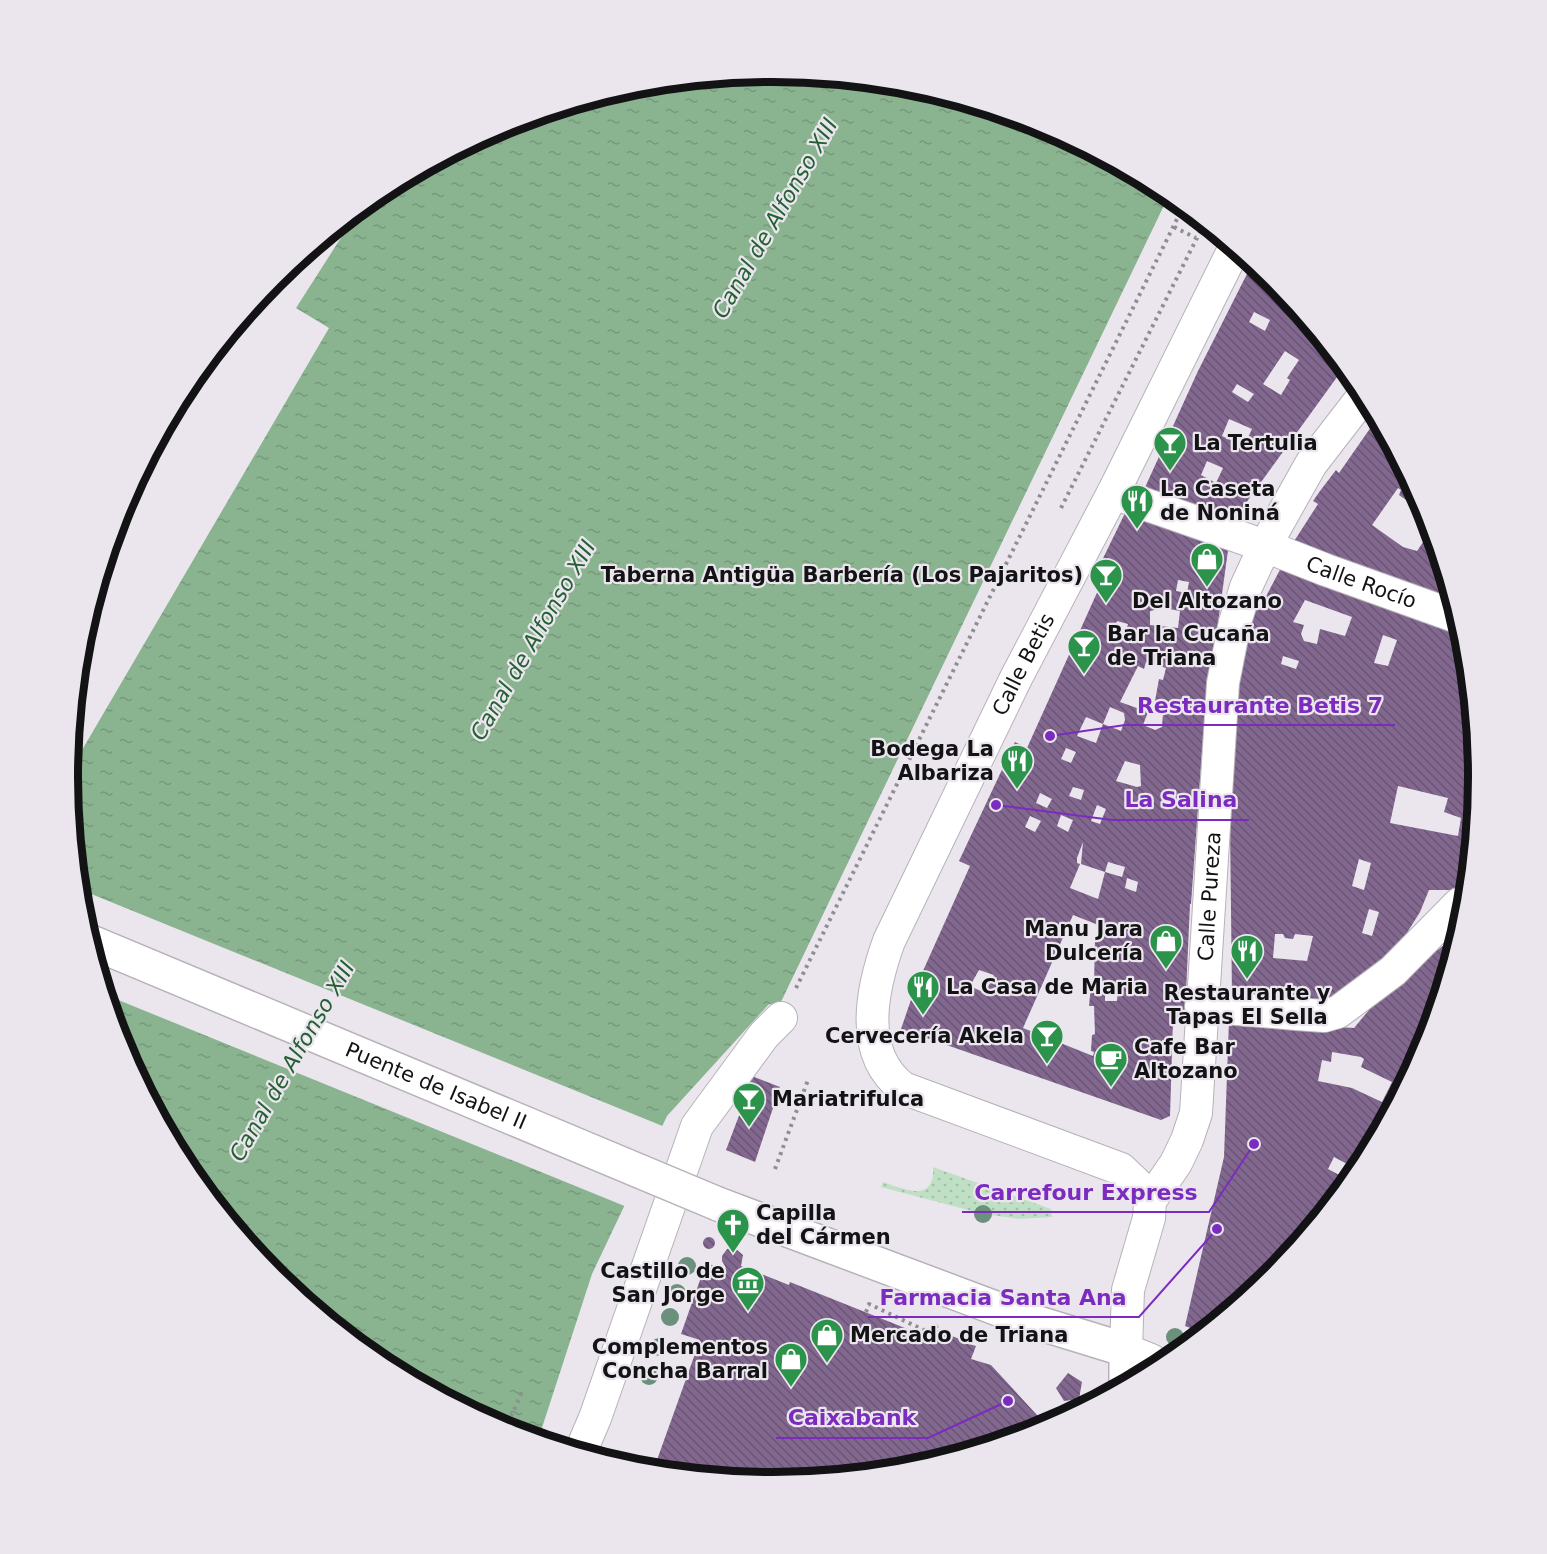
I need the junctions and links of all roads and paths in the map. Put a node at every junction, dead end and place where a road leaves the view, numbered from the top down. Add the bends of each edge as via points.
1 (1181, 214) edge
2 (1174, 227) junction
3 (1201, 229) edge
4 (1196, 238) junction
5 (1232, 254) edge
6 (1359, 402) edge
7 (1113, 493) junction
8 (1061, 508) dead end
9 (1265, 546) junction
10 (1449, 614) edge
11 (1457, 906) edge
12 (99, 945) edge
13 (1202, 1006) junction
14 (781, 1018) joint
15 (808, 1080) dead end
16 (775, 1169) dead end
17 (1150, 1201) junction
18 (866, 1312) dead end
19 (945, 1321) dead end
20 (1138, 1355) junction
21 (1131, 1373) edge
22 (522, 1392) dead end
23 (509, 1421) edge
24 (583, 1446) edge

1 - 2 path
2 - 4 path
2 - 14 path
3 - 4 path
4 - 8 path
5 - 7 street, Calle Betis
6 - 9 street, Calle Pureza via 1311,464
7 - 9 street, Calle Rocío
7 - 17 street, Calle Betis via 1016,678 889,941 879,970 872,1029 874,1045 886,1072 903,1088 1102,1160 1121,1169
9 - 10 street, Calle Rocío
9 - 13 street, Calle Pureza via 1235,622 1223,683
11 - 13 street via 1393,971 1338,1012 1324,1016
12 - 20 street, Puente de Isabel II, bridge via 718,1204 1022,1318
13 - 17 street, Calle Pureza via 1196,1113 1176,1163
14 - 24 street via 697,1126
15 - 16 path
17 - 20 street, Calle Pureza via 1149,1218 1128,1290
18 - 19 path via 869,1304 928,1332
20 - 21 street
22 - 23 path

